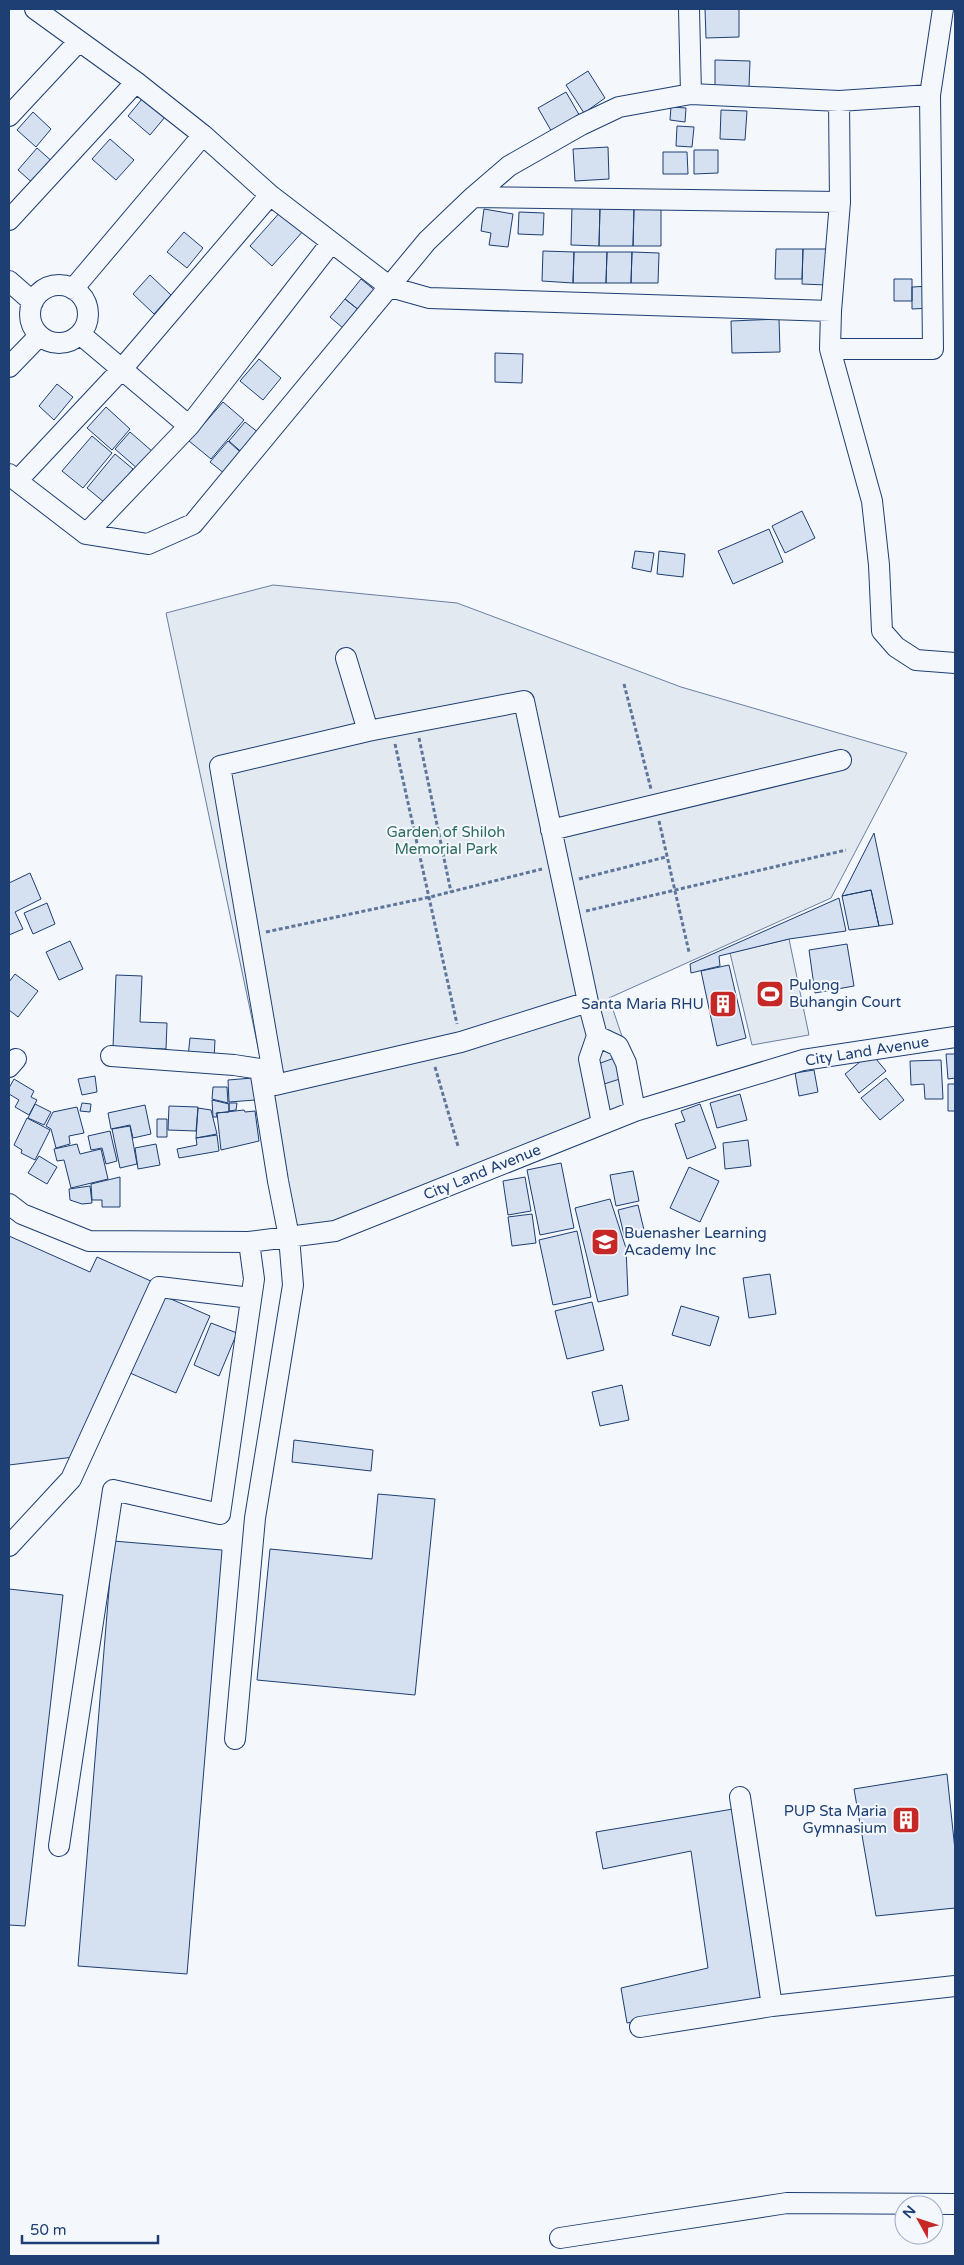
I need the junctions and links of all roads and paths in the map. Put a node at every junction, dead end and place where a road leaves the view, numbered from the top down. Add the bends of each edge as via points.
1 (35, 9) edge
2 (689, 9) edge
3 (943, 9) edge
4 (79, 40) junction
5 (136, 82) junction
6 (691, 94) junction
7 (930, 95) junction
8 (15, 96) edge
9 (839, 101) junction
10 (9, 116) edge
11 (203, 135) junction
12 (270, 195) junction
13 (473, 196) junction
14 (840, 202) junction
15 (9, 220) edge
16 (331, 244) junction
17 (9, 281) edge
18 (390, 287) junction
19 (73, 289) junction
20 (33, 302) junction
21 (831, 310) junction
22 (80, 334) junction
23 (39, 336) junction
24 (830, 349) junction
25 (9, 367) edge
26 (121, 370) junction
27 (190, 426) junction
28 (13, 477) edge
29 (86, 534) junction
30 (346, 658) dead end
31 (955, 662) edge
32 (624, 684) dead end
33 (416, 722) junction
34 (391, 727) junction
35 (368, 731) junction
36 (841, 760) dead end
37 (655, 804) junction
38 (551, 830) junction
39 (846, 850) dead end
40 (666, 856) junction
41 (560, 874) junction
42 (673, 890) junction
43 (451, 892) junction
44 (430, 897) junction
45 (569, 915) junction
46 (251, 935) junction
47 (689, 952) dead end
48 (588, 1002) junction
49 (597, 1036) junction
50 (955, 1037) edge
51 (460, 1042) junction
52 (430, 1049) junction
53 (111, 1056) dead end
54 (635, 1111) junction
55 (602, 1123) junction
56 (458, 1146) dead end
57 (10, 1206) edge
58 (290, 1237) junction
59 (249, 1242) junction
60 (251, 1298) junction
61 (9, 1546) edge
62 (235, 1739) dead end
63 (740, 1797) dead end
64 (59, 1846) dead end
65 (955, 1986) edge
66 (772, 2006) junction
67 (640, 2027) dead end
68 (955, 2204) edge
69 (560, 2238) dead end

1 - 4 street
2 - 6 street
3 - 7 street
4 - 5 street
4 - 8 street
5 - 11 street
5 - 15 street
6 - 9 street
6 - 13 street via 619,107 580,124 509,166
7 - 9 street
7 - 24 street via 933,350
8 - 10 street
9 - 14 street
11 - 12 street
11 - 19 street
12 - 16 street
12 - 26 street
13 - 14 street
13 - 18 street via 427,242
14 - 21 street
16 - 18 street
16 - 27 street
17 - 20 street
18 - 21 street via 429,298
18 - 29 street via 192,524 148,544
19 - 20 street via 64,286 46,288 37,294
19 - 22 street via 88,310 85,327
20 - 23 street via 30,320
21 - 24 street
22 - 23 street via 73,340 55,343
22 - 26 street
23 - 25 street
24 - 31 street via 872,502 882,630 896,647 916,660
26 - 27 street
26 - 28 street
27 - 29 street
28 - 29 street
30 - 35 street
32 - 37 path
33 - 34 street
33 - 38 street via 524,701
33 - 43 path
34 - 35 street
34 - 44 path
35 - 46 street via 220,766
36 - 37 street
37 - 38 street
37 - 40 path
38 - 41 street
39 - 42 path
40 - 41 path
40 - 42 path
41 - 43 path
41 - 45 street
42 - 45 path
42 - 47 path
43 - 44 path
44 - 46 path
44 - 51 path
45 - 48 street
46 - 52 street via 275,1085
48 - 49 street
48 - 51 street
49 - 54 street via 618,1046 626,1063
49 - 55 street via 589,1059
50 - 54 street, City Land Avenue via 803,1060
51 - 52 street
52 - 56 path
53 - 58 street via 260,1069
54 - 55 street, City Land Avenue
55 - 58 street, City Land Avenue via 336,1231
57 - 59 street, City Land Avenue via 89,1242
58 - 59 street, City Land Avenue
58 - 62 street via 293,1285 255,1518
59 - 60 street via 254,1279
60 - 61 street via 159,1287 71,1479
60 - 64 street via 220,1514 113,1490
63 - 66 street
65 - 66 street
66 - 67 street
68 - 69 street via 787,2203

